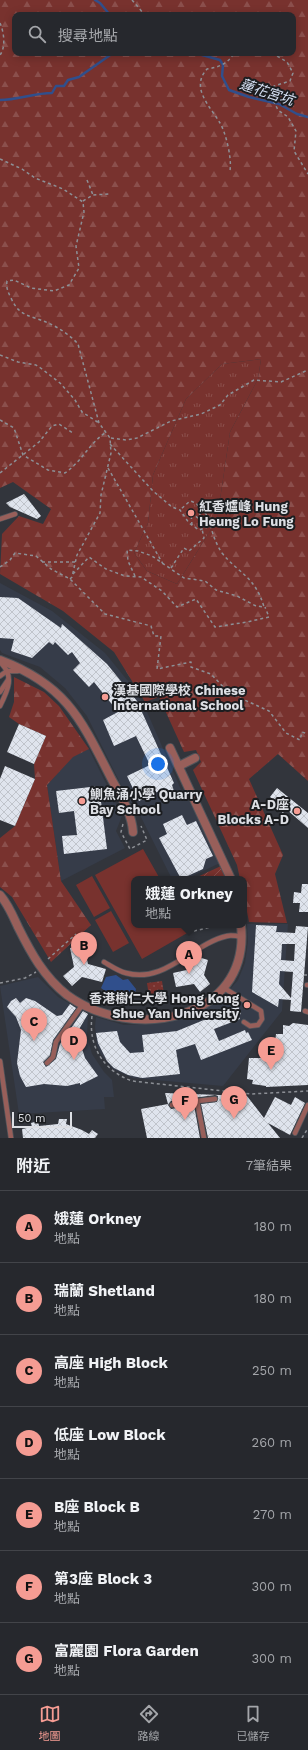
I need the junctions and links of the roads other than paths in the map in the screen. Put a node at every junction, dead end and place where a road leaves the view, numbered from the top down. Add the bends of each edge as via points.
1 (15, 514) dead end
2 (0, 519) edge
3 (0, 661) edge
4 (7, 671) junction
5 (28, 672) junction
6 (0, 676) edge
7 (9, 676) junction
8 (0, 692) edge
9 (0, 706) edge
10 (170, 748) dead end
11 (195, 758) dead end
12 (179, 766) junction
13 (133, 832) dead end
14 (230, 876) edge
15 (0, 895) edge
16 (241, 928) edge
17 (242, 936) junction
18 (104, 962) dead end
19 (224, 988) junction
20 (82, 1006) junction
21 (244, 1022) dead end
22 (0, 1061) edge
23 (47, 1063) dead end
24 (215, 1099) dead end
25 (197, 1101) junction
26 (172, 1105) dead end
27 (308, 1106) edge
28 (295, 1133) dead end
29 (11, 1138) edge
30 (204, 1138) edge

1 - 2 lane
3 - 4 lane
3 - 5 street
4 - 5 lane
4 - 6 lane
4 - 7 lane
5 - 13 street via 59,694 79,717 129,815
7 - 8 lane
7 - 9 lane via 7,690
10 - 12 street
11 - 12 street
12 - 14 street
15 - 20 street via 41,969 52,982
16 - 17 street
17 - 18 lane via 227,936 158,972 140,975 126,973
17 - 19 street via 239,962
19 - 20 street via 210,1000 190,1011 152,1019 118,1017
19 - 21 lane via 262,1012 261,1022 254,1026
20 - 23 lane via 56,1042 53,1057
22 - 29 lane
24 - 25 lane
25 - 26 lane
25 - 30 lane
27 - 28 lane

